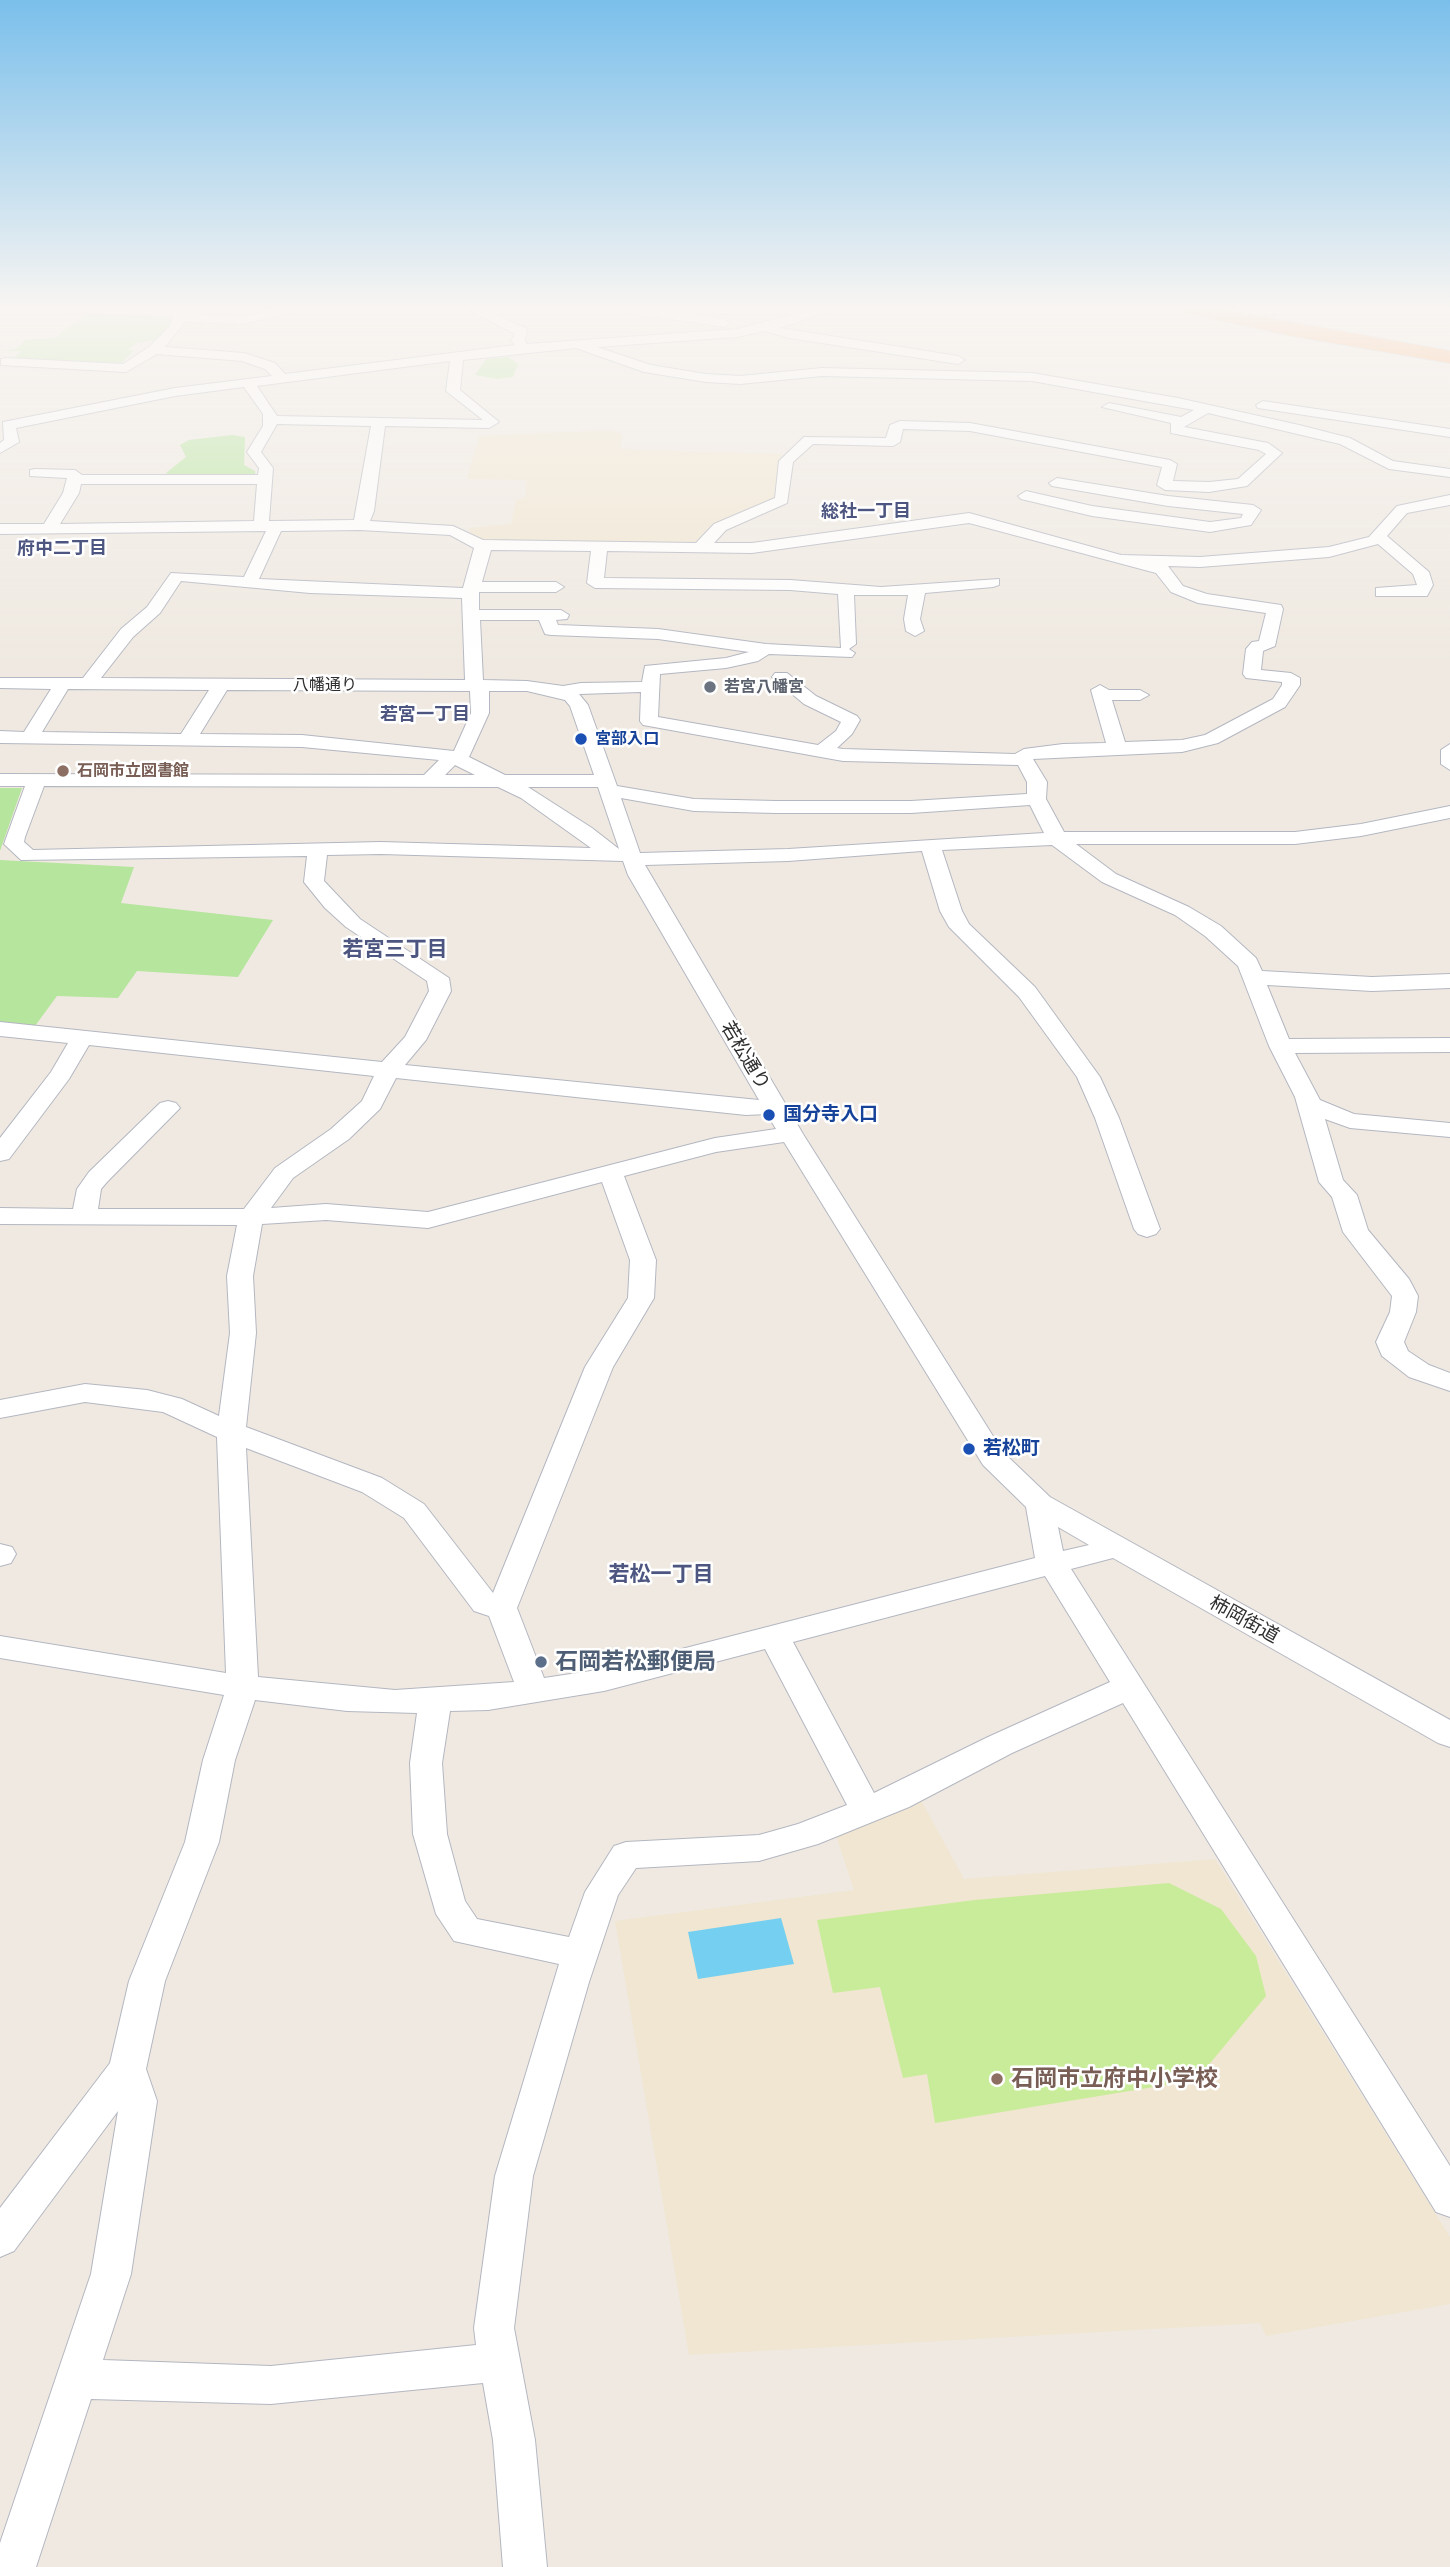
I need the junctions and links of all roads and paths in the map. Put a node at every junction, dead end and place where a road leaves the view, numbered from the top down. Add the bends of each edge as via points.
1 (6, 428) edge
2 (267, 428) edge
3 (319, 428) edge
4 (370, 428) edge
5 (405, 428) edge
6 (896, 428) edge
7 (974, 428) edge
8 (1176, 428) edge
9 (1290, 428) edge
10 (1364, 428) edge
11 (1417, 428) edge
12 (378, 429) junction
13 (1450, 433) edge
14 (485, 434) dead end
15 (315, 436) dead end
16 (1345, 441) junction
17 (0, 449) edge
18 (35, 473) dead end
19 (1450, 473) edge
20 (74, 479) junction
21 (263, 480) junction
22 (1057, 483) dead end
23 (1111, 492) junction
24 (1450, 500) edge
25 (1093, 511) junction
26 (995, 524) junction
27 (269, 525) junction
28 (360, 525) junction
29 (48, 528) junction
30 (0, 529) edge
31 (1380, 537) junction
32 (480, 545) junction
33 (600, 546) junction
34 (701, 547) junction
35 (1120, 560) junction
36 (250, 582) junction
37 (993, 582) dead end
38 (556, 587) dead end
39 (471, 590) junction
40 (846, 590) junction
41 (917, 590) junction
42 (1382, 592) dead end
43 (472, 615) junction
44 (546, 615) junction
45 (571, 616) dead end
46 (915, 631) dead end
47 (766, 649) junction
48 (846, 649) joint
49 (781, 677) dead end
50 (0, 683) edge
51 (63, 683) junction
52 (88, 683) junction
53 (221, 684) junction
54 (474, 686) junction
55 (649, 687) junction
56 (562, 692) junction
57 (1101, 692) joint
58 (1140, 695) dead end
59 (0, 737) edge
60 (36, 737) junction
61 (188, 738) junction
62 (1117, 747) junction
63 (1450, 750) edge
64 (821, 752) junction
65 (457, 758) junction
66 (1024, 760) junction
67 (1450, 764) edge
68 (0, 780) edge
69 (29, 780) junction
70 (429, 781) junction
71 (503, 781) junction
72 (606, 786) junction
73 (1036, 799) junction
74 (1450, 812) edge
75 (1058, 840) junction
76 (931, 846) junction
77 (318, 849) junction
78 (624, 856) junction
79 (1251, 977) junction
80 (1450, 981) edge
81 (0, 1029) edge
82 (82, 1038) junction
83 (1450, 1045) edge
84 (1280, 1046) junction
85 (388, 1070) junction
86 (1309, 1104) junction
87 (774, 1105) junction
88 (168, 1108) dead end
89 (1450, 1130) edge
90 (791, 1135) junction
91 (0, 1154) edge
92 (611, 1174) junction
93 (0, 1216) edge
94 (84, 1216) junction
95 (251, 1216) junction
96 (1147, 1228) dead end
97 (1450, 1382) edge
98 (0, 1409) edge
99 (231, 1432) junction
100 (1040, 1504) junction
101 (1115, 1548) junction
102 (1052, 1563) junction
103 (502, 1608) junction
104 (773, 1634) junction
105 (0, 1647) edge
106 (243, 1687) junction
107 (1128, 1688) junction
108 (534, 1692) junction
109 (435, 1702) junction
110 (1448, 1729) edge
111 (866, 1809) junction
112 (1280, 1928) joint
113 (580, 1954) junction
114 (127, 2069) junction
115 (1450, 2200) edge
116 (0, 2239) edge
117 (499, 2362) junction
118 (78, 2379) junction
119 (15, 2567) edge
120 (525, 2567) edge

1 - 17 street via 12,442
2 - 21 street via 254,452 266,468
3 - 15 street
4 - 12 street
5 - 12 street
6 - 34 street via 893,442 809,440 786,461 782,500 720,527
7 - 8 street via 1170,464 1165,485 1193,488 1242,483 1275,453 1263,446
9 - 16 street
10 - 16 street
11 - 13 street
12 - 14 street
12 - 28 street
16 - 19 street via 1389,466
18 - 20 street via 74,472
20 - 21 street
20 - 29 street via 71,493
21 - 27 street
22 - 23 street
23 - 25 street
23 - 25 street via 1253,510 1246,522 1210,527
24 - 31 street via 1402,509
25 - 26 street via 1053,502 1022,508
26 - 34 street via 953,519 818,536 769,547
26 - 35 street
27 - 28 street
27 - 29 street
27 - 36 street
28 - 32 street via 453,531
29 - 30 street
31 - 35 street via 1304,556 1168,563
31 - 42 street via 1421,572 1425,585 1421,592
32 - 33 street
32 - 39 street via 484,550
33 - 34 street
33 - 40 street via 595,583
35 - 62 street via 1163,569 1177,589 1204,599 1275,609 1266,646 1255,649 1252,674 1292,678 1279,703 1221,735 1182,746
36 - 39 street via 336,589
36 - 52 street via 177,576
37 - 41 street
38 - 39 street
39 - 43 street
40 - 41 street
40 - 48 street
41 - 46 street via 912,619
43 - 44 street
43 - 54 street
44 - 45 street
44 - 47 street via 551,630 658,634
47 - 48 street
47 - 55 street via 726,663 651,670
49 - 64 street via 810,700 851,720 844,734
50 - 51 street, 八幡通り
51 - 52 street, 八幡通り
51 - 60 street
52 - 53 street, 八幡通り
53 - 54 street, 八幡通り
53 - 61 street
54 - 56 street, 八幡通り
54 - 65 street via 480,689 480,713
55 - 56 street, 八幡通り
55 - 64 street via 651,724
56 - 72 street, 若松通り via 579,705
57 - 58 street
57 - 62 street
59 - 60 street
60 - 61 street
60 - 69 street
61 - 65 street via 302,741
62 - 66 street via 1040,752 1024,755
63 - 67 street
64 - 66 street
65 - 70 street via 449,760
65 - 71 street
66 - 73 street via 1037,782
68 - 69 street
69 - 70 street
69 - 77 street via 14,844 28,856
70 - 71 street
71 - 72 street
71 - 78 street
72 - 73 street via 694,805 901,807
72 - 78 street, 若松通り
73 - 75 street
74 - 75 street via 1361,831 1295,838 1160,835
75 - 76 street
75 - 79 street via 1109,878 1182,911 1213,931 1248,963
76 - 78 street via 788,855
76 - 96 street via 960,928 1027,992 1088,1077
77 - 78 street via 499,849
77 - 85 street via 314,882 332,905 438,978 440,991 432,1011 415,1040
78 - 87 street, 若松通り
79 - 80 street via 1371,984
79 - 84 street
81 - 82 street
82 - 85 street
82 - 91 street via 61,1074
83 - 84 street
84 - 86 street
85 - 87 street via 746,1108
85 - 95 street via 372,1104 340,1134 284,1173
86 - 89 street via 1350,1121
86 - 97 street via 1331,1182 1345,1195 1356,1232 1405,1296 1390,1342 1396,1356
87 - 90 street, 若松通り
88 - 94 street via 98,1177 89,1189
90 - 92 street via 715,1146
90 - 100 street, 若松通り via 977,1437
92 - 95 street via 428,1220 326,1212
92 - 103 street via 643,1260 641,1298 599,1367
93 - 94 street
94 - 95 street
95 - 99 street via 240,1276 243,1333
98 - 99 street via 107,1393 172,1405
99 - 103 street via 372,1485 414,1511 485,1604
99 - 106 street
100 - 101 street, 柿岡街道
100 - 102 street
101 - 102 street
101 - 110 street, 柿岡街道
102 - 104 street
102 - 107 street
103 - 108 street
104 - 108 street via 604,1680
104 - 111 street
105 - 106 street
106 - 109 street via 347,1699
106 - 114 street via 219,1760 202,1842 147,1981
107 - 111 street
107 - 112 street
108 - 109 street
109 - 113 street via 426,1763 430,1834 448,1904 466,1931
111 - 113 street via 806,1835 759,1847 626,1855 602,1892
112 - 115 street
113 - 117 street via 514,2176 494,2328
114 - 116 street
114 - 118 street via 138,2101 111,2274
117 - 118 street via 271,2385
117 - 120 street via 514,2440
118 - 119 street

